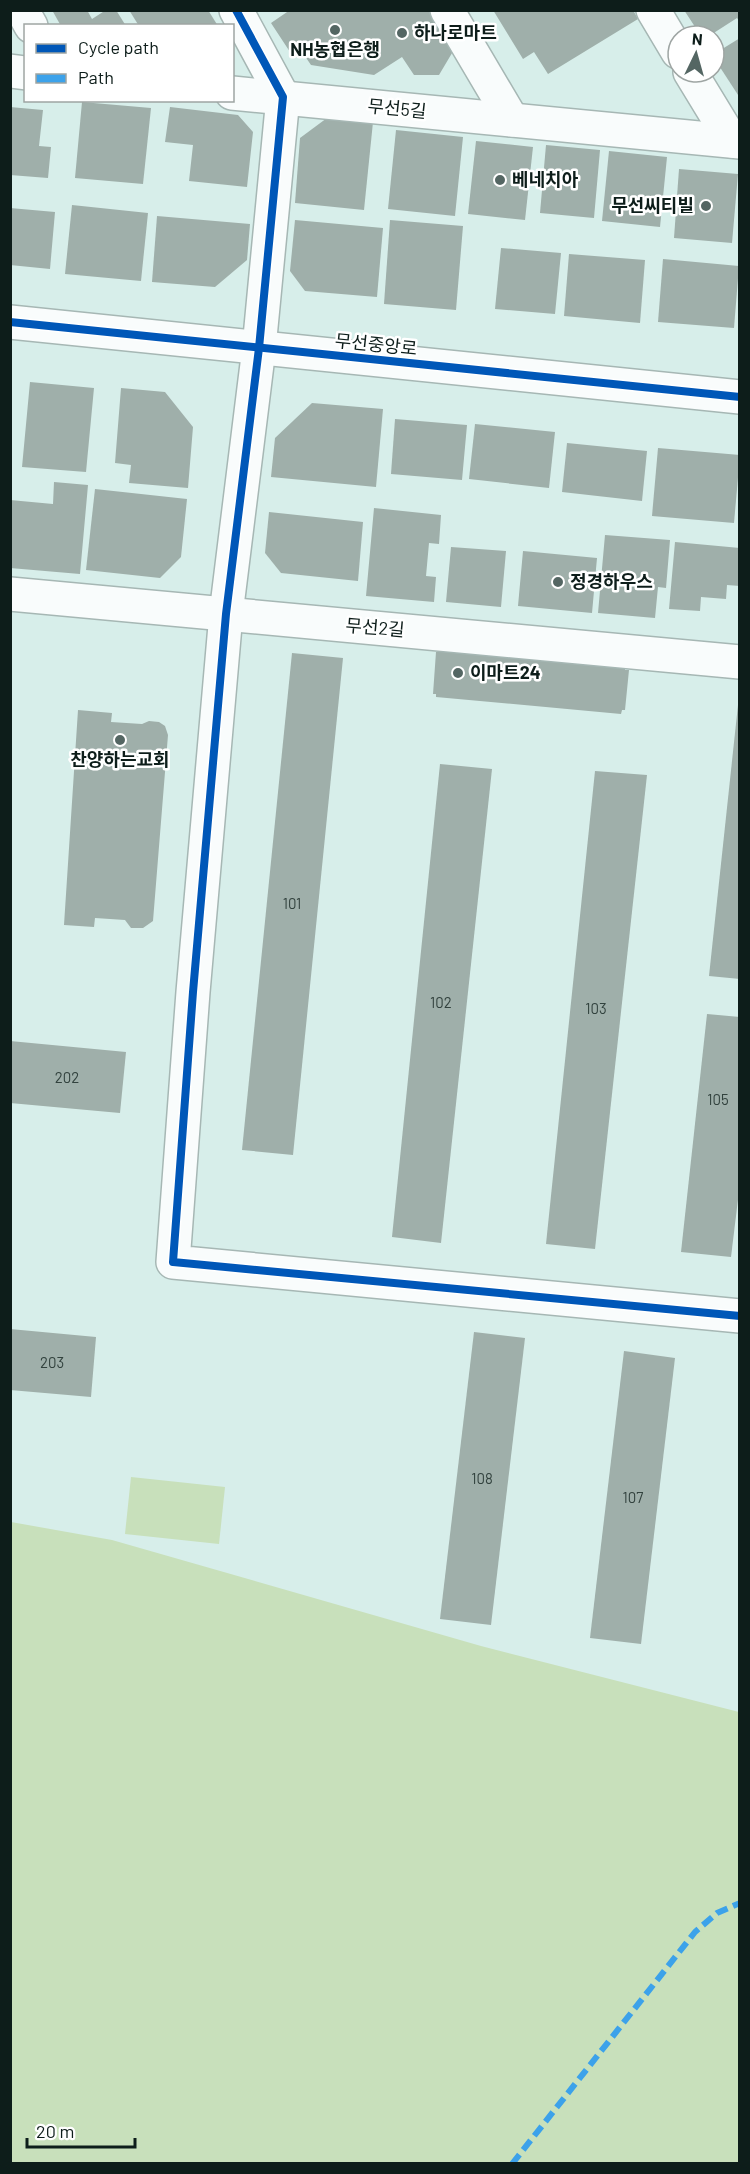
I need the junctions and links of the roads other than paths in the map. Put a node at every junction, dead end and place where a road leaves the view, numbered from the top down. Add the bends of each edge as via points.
1 (22, 10) edge
2 (236, 10) edge
3 (447, 10) edge
4 (653, 10) edge
5 (31, 24) edge
6 (666, 32) edge
7 (698, 84) edge
8 (234, 93) edge
9 (283, 98) junction
10 (512, 120) junction
11 (736, 141) edge
12 (10, 322) edge
13 (259, 348) junction
14 (740, 397) edge
15 (10, 594) edge
16 (226, 614) junction
17 (740, 662) edge
18 (740, 1316) edge

1 - 5 street
2 - 9 street
3 - 10 street
4 - 6 street
7 - 11 street, 무선5길
8 - 9 street, 무선5길
9 - 10 street, 무선5길
9 - 13 street
10 - 11 street, 무선5길
12 - 13 street, 무선중앙로
13 - 14 street, 무선중앙로
13 - 16 street
15 - 16 street, 무선2길
16 - 17 street, 무선2길
16 - 18 street via 173,1262

